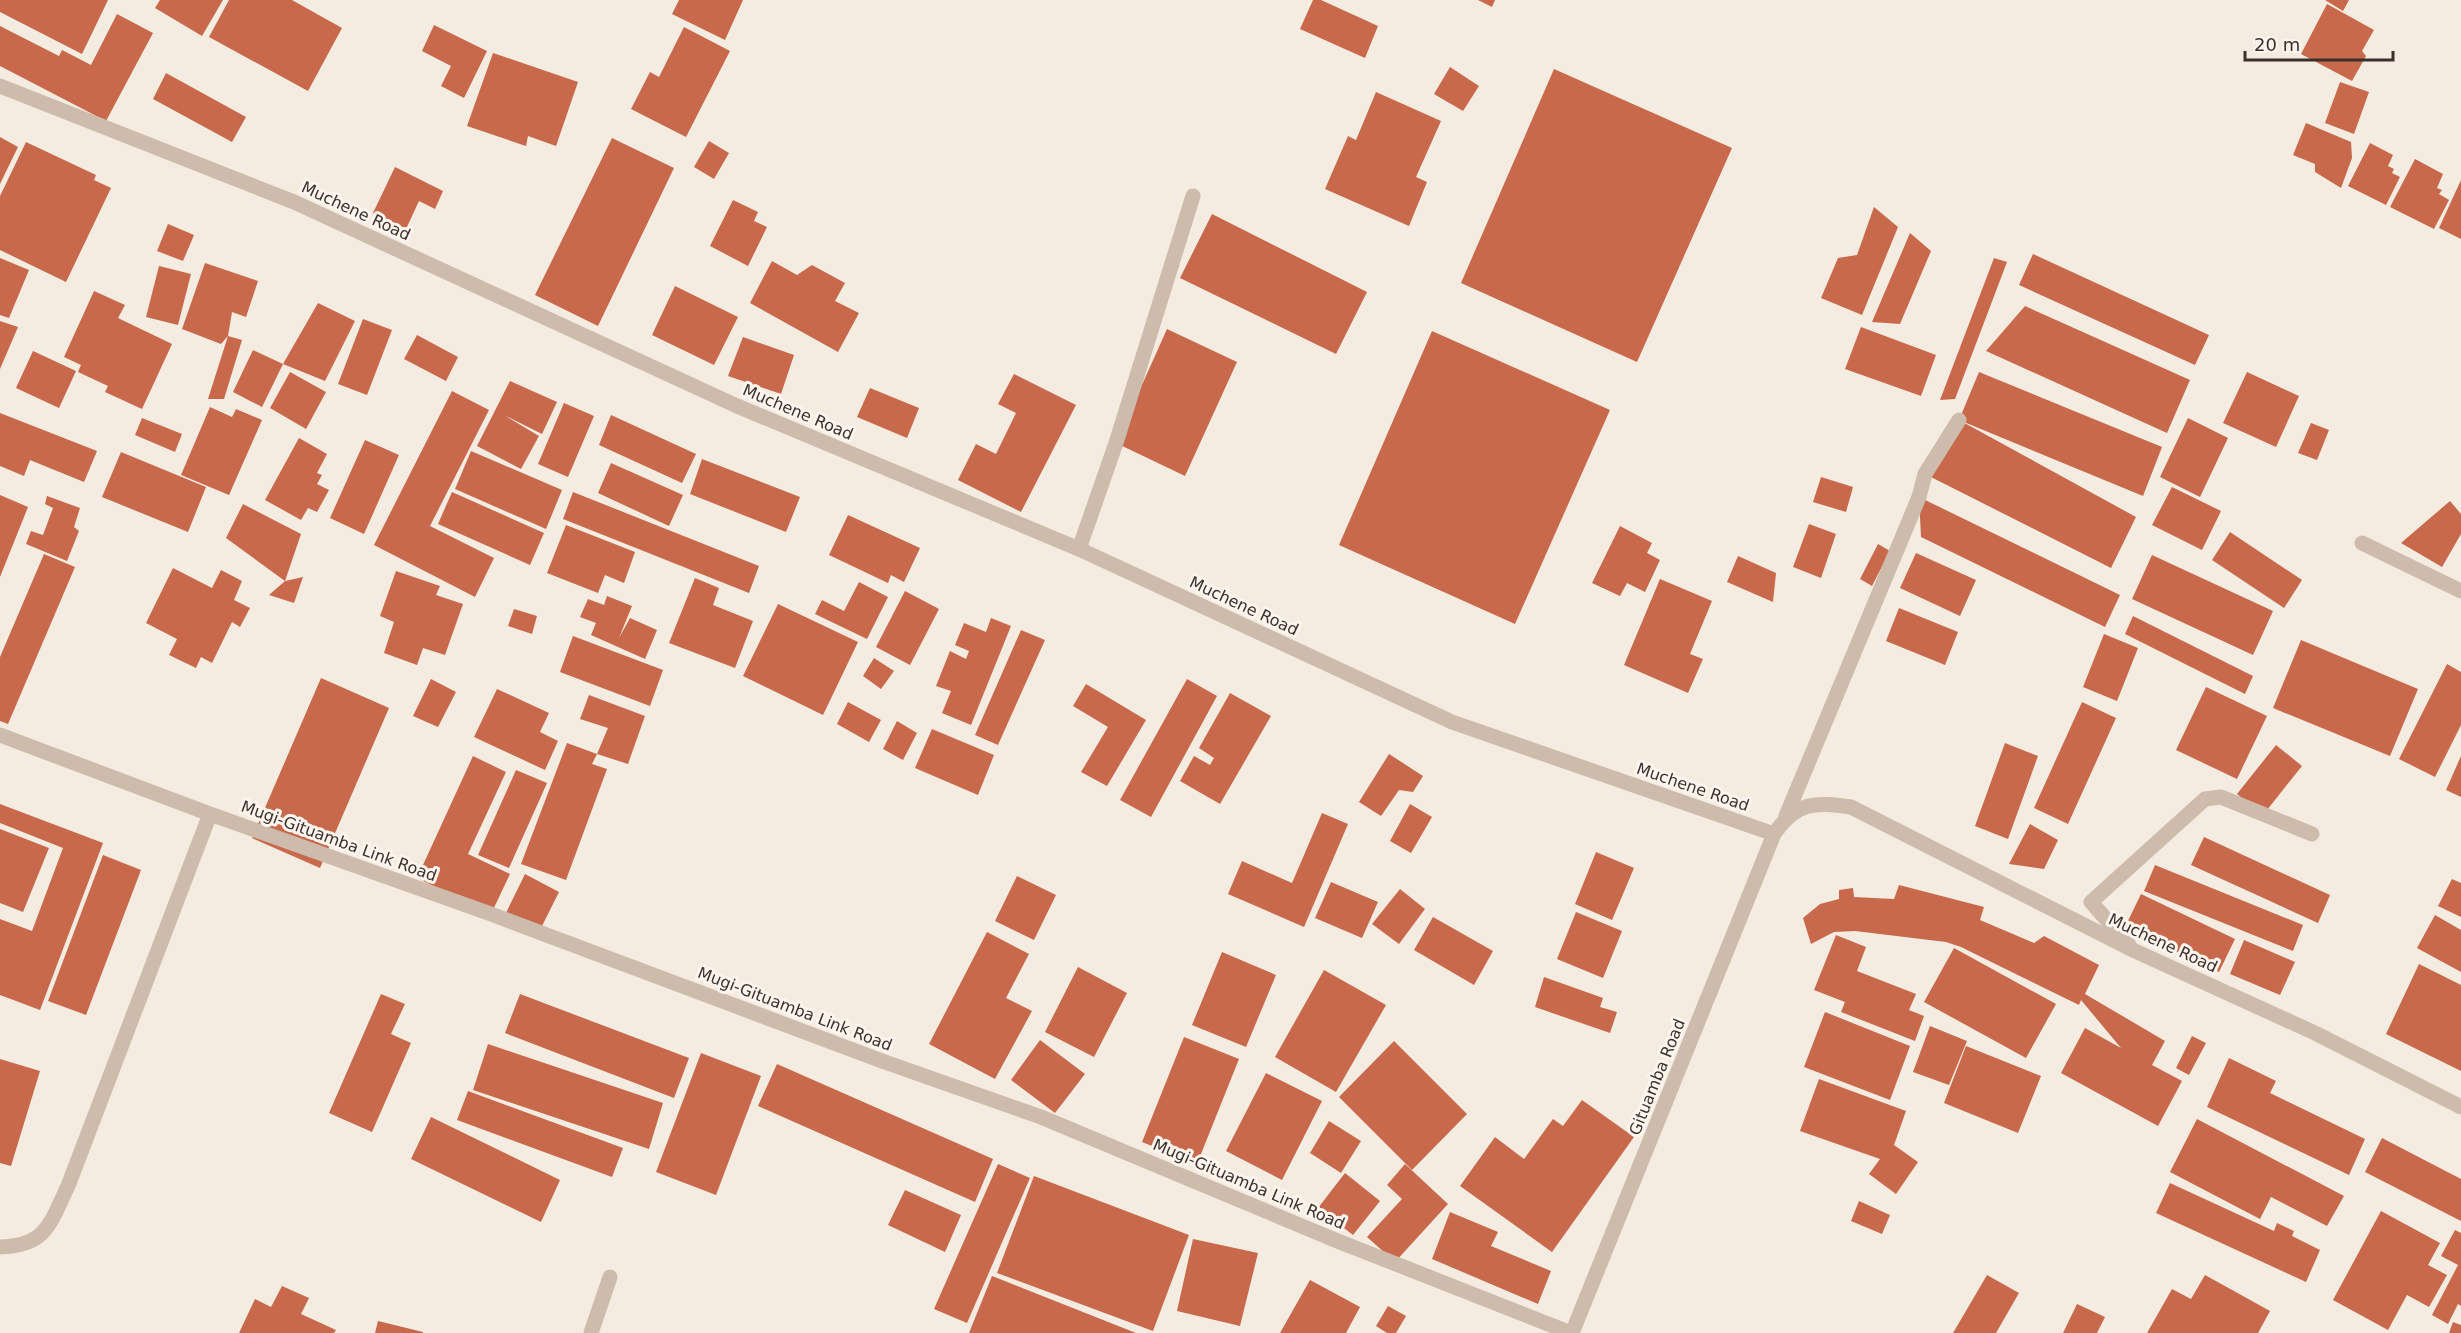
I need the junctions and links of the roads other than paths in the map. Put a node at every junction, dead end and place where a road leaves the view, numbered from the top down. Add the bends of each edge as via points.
1 (0, 86) edge
2 (1193, 196) dead end
3 (1959, 420) dead end
4 (2362, 543) dead end
5 (1079, 549) junction
6 (2461, 591) edge
7 (0, 735) edge
8 (210, 814) junction
9 (1786, 816) junction
10 (1774, 834) junction
11 (2312, 834) dead end
12 (2135, 951) junction
13 (2461, 1107) edge
14 (0, 1247) edge
15 (610, 1278) dead end
16 (591, 1333) edge
17 (1572, 1333) edge

1 - 5 street, Muchene Road via 294,202 737,406
2 - 5 street
3 - 9 street via 1925,474 1919,497
4 - 6 street
5 - 10 street, Muchene Road via 1452,722
7 - 8 street, Mugi-Gituamba Link Road
8 - 14 street via 63,1195 45,1232 20,1247
8 - 17 street, Mugi-Gituamba Link Road via 1041,1117 1335,1240
9 - 10 street
9 - 12 street, Muchene Road via 1818,802 1851,807
10 - 17 street, Gituamba Road
11 - 12 street via 2221,797 2205,799 2091,902
12 - 13 street, Muchene Road via 2315,1033
15 - 16 street

